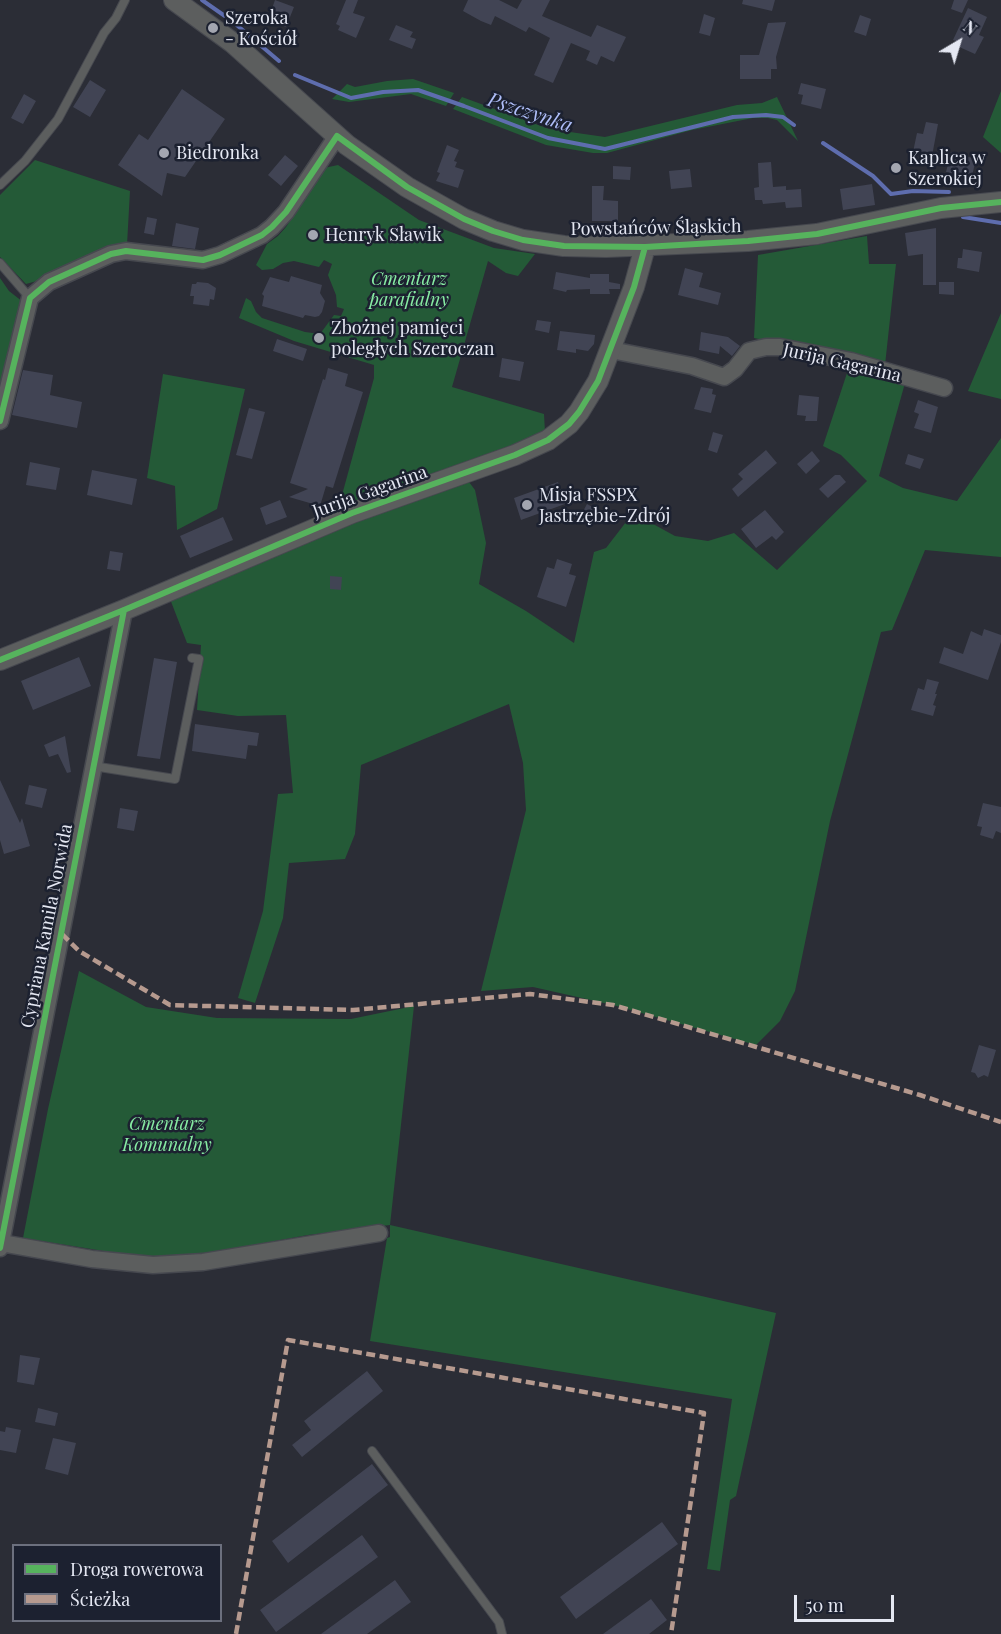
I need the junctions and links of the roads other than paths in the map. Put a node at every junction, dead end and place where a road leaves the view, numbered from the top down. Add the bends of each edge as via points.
1 (125, 0) edge
2 (174, 0) edge
3 (337, 136) junction
4 (0, 185) edge
5 (1001, 202) edge
6 (645, 247) junction
7 (0, 263) edge
8 (30, 298) junction
9 (611, 350) junction
10 (944, 388) dead end
11 (0, 421) edge
12 (124, 610) junction
13 (192, 658) dead end
14 (0, 660) edge
15 (93, 766) junction
16 (379, 1233) dead end
17 (0, 1245) edge
18 (372, 1451) dead end
19 (502, 1634) edge

1 - 4 lane via 58,119
2 - 3 street, Powstańców Śląskich via 232,43
3 - 6 street, Powstańców Śląskich via 406,187 493,231 564,246
3 - 8 street via 286,212 262,235 203,260 126,251 111,254 49,282
5 - 6 street, Powstańców Śląskich via 941,208 817,234
6 - 9 street, Jurija Gagarina
7 - 8 lane
8 - 11 street
9 - 10 street, Jurija Gagarina via 692,366 724,377 749,351 780,347 851,361
9 - 12 street, Jurija Gagarina via 579,412 541,444 352,513
12 - 14 street, Jurija Gagarina
12 - 15 street, Cypriana Kamila Norwida
13 - 15 lane via 199,659 175,779
15 - 17 street, Cypriana Kamila Norwida
16 - 17 street via 203,1262 153,1265
18 - 19 lane via 499,1622

